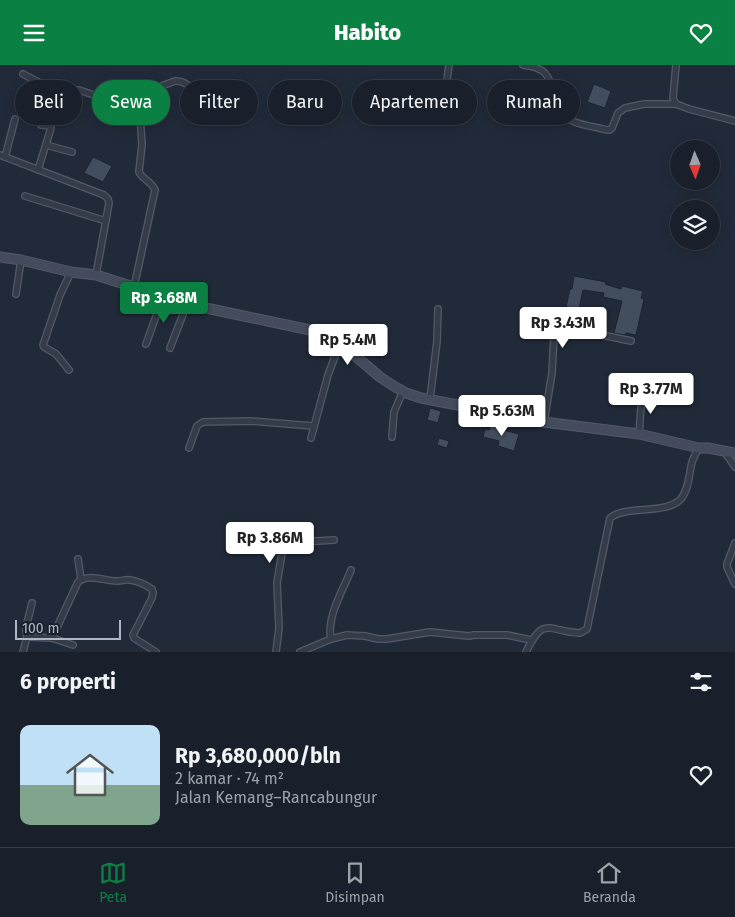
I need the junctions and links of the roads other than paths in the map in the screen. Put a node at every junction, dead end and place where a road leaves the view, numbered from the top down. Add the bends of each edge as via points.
1 (449, 65) edge
2 (523, 65) edge
3 (676, 65) edge
4 (23, 74) dead end
5 (447, 80) edge
6 (92, 94) edge
7 (674, 101) junction
8 (15, 119) dead end
9 (735, 121) edge
10 (41, 125) dead end
11 (141, 125) edge
12 (46, 145) junction
13 (72, 152) dead end
14 (3, 156) edge
15 (38, 169) junction
16 (25, 196) dead end
17 (106, 221) junction
18 (0, 257) edge
19 (21, 260) junction
20 (71, 272) junction
21 (96, 275) junction
22 (134, 287) junction
23 (16, 294) dead end
24 (163, 297) junction
25 (187, 304) junction
26 (438, 309) dead end
27 (631, 341) dead end
28 (340, 343) junction
29 (146, 344) dead end
30 (170, 348) dead end
31 (69, 370) dead end
32 (403, 391) junction
33 (642, 394) dead end
34 (430, 399) junction
35 (544, 423) junction
36 (314, 425) junction
37 (639, 434) junction
38 (392, 437) dead end
39 (311, 438) dead end
40 (189, 448) dead end
41 (699, 448) junction
42 (724, 451) junction
43 (735, 453) edge
44 (735, 467) edge
45 (334, 539) dead end
46 (735, 543) edge
47 (78, 559) dead end
48 (350, 571) dead end
49 (81, 579) junction
50 (735, 584) edge
51 (32, 603) dead end
52 (27, 637) junction
53 (52, 638) junction
54 (331, 639) junction
55 (531, 640) junction
56 (73, 645) dead end
57 (22, 652) edge
58 (156, 652) edge
59 (276, 652) edge
60 (300, 652) edge
61 (526, 652) edge

1 - 5 street
2 - 7 street via 542,70 564,116 586,126 608,131 618,113 625,108
3 - 7 street
4 - 6 street via 60,91 79,90
7 - 9 street via 689,109
8 - 14 street
10 - 12 street via 51,128
11 - 22 street via 139,172 155,190
12 - 13 street
12 - 15 street
14 - 15 street
15 - 17 street via 104,195 109,203
16 - 17 street
17 - 21 street
18 - 19 street
19 - 20 street
19 - 23 street
20 - 21 street
20 - 31 street via 42,345 56,354
21 - 22 street
22 - 24 street
24 - 25 street
24 - 29 street
25 - 28 street via 315,331
25 - 30 street
26 - 34 street
27 - 35 street via 558,328 554,335
28 - 32 street via 380,377
28 - 36 street
32 - 34 street
32 - 38 street via 394,413
33 - 37 street
34 - 35 street
35 - 37 street
36 - 39 street
36 - 40 street via 203,421 197,426
37 - 41 street
41 - 42 street
41 - 55 street via 694,456 687,489 676,503 610,518 587,629 575,633 545,628
42 - 43 street
42 - 44 street
45 - 59 street via 283,543 277,583 279,628
46 - 50 street via 727,564
47 - 49 street
48 - 54 street via 331,619
49 - 53 street
49 - 58 street via 129,579 152,589 152,599 134,638
51 - 52 street
52 - 53 street
52 - 57 street
53 - 56 street
54 - 55 street via 347,635 387,639 430,632 469,637 507,635
54 - 60 street
55 - 61 street

